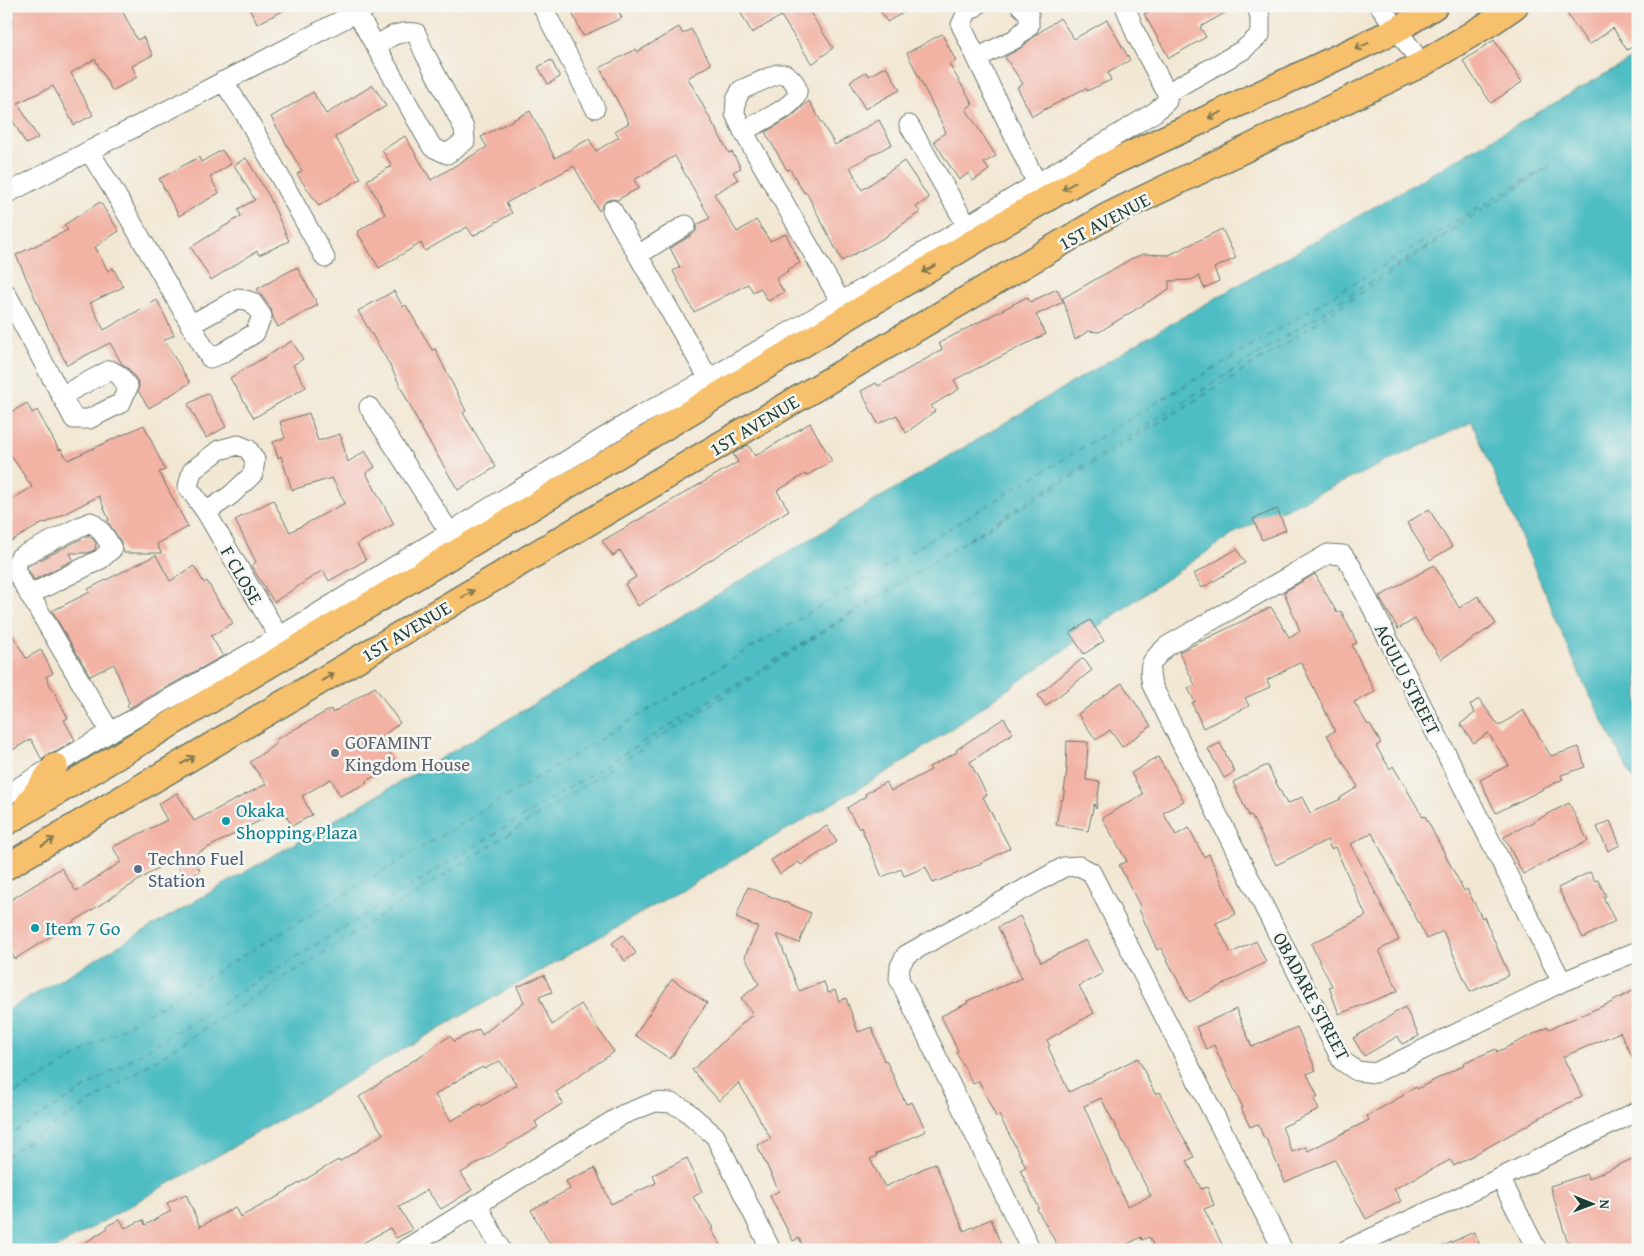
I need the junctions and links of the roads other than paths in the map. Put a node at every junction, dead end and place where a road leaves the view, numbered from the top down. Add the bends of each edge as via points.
1 (542, 6) edge
2 (976, 6) edge
3 (1021, 6) edge
4 (1125, 6) edge
5 (1257, 6) edge
6 (1380, 6) edge
7 (1436, 6) edge
8 (1515, 6) edge
9 (363, 10) edge
10 (1398, 29) junction
11 (376, 46) junction
12 (977, 58) junction
13 (1422, 64) junction
14 (223, 82) junction
15 (1168, 93) junction
16 (595, 108) dead end
17 (909, 125) dead end
18 (743, 131) dead end
19 (89, 151) junction
20 (1037, 184) junction
21 (6, 194) edge
22 (612, 210) dead end
23 (686, 225) dead end
24 (968, 226) junction
25 (638, 255) junction
26 (325, 258) dead end
27 (6, 294) edge
28 (841, 302) junction
29 (190, 325) dead end
30 (709, 379) junction
31 (61, 396) dead end
32 (369, 407) dead end
33 (206, 512) dead end
34 (450, 533) junction
35 (30, 596) junction
36 (279, 637) junction
37 (1167, 646) joint
38 (110, 732) junction
39 (55, 766) junction
40 (6, 795) edge
41 (13, 819) edge
42 (6, 867) edge
43 (1638, 951) edge
44 (1562, 982) junction
45 (1638, 1111) edge
46 (1500, 1178) junction
47 (477, 1204) junction
48 (404, 1250) edge
49 (501, 1250) edge
50 (771, 1250) edge
51 (1031, 1250) edge
52 (1283, 1250) edge
53 (1346, 1250) edge
54 (1536, 1250) edge

1 - 16 street
2 - 12 street via 966,12 961,25
3 - 12 street via 1029,14 1029,26 1015,39
4 - 15 street via 1136,34
5 - 15 street via 1260,35 1244,50
6 - 10 street
7 - 10 main road
8 - 13 main road, 1ST AVENUE
9 - 11 street
9 - 14 street
10 - 13 street
10 -> 41 main road via 1098,170 1008,221
11 - 11 street via 432,147 447,154 465,141 464,128 416,33 396,33
12 - 20 street
42 -> 13 main road, 1ST AVENUE via 1107,216
14 - 19 street
14 - 26 street via 245,114
15 - 20 street via 1166,101 1155,112
17 - 24 street
18 - 28 street
19 - 21 street
19 - 29 street
20 - 24 street
22 - 25 street
23 - 25 street
24 - 28 street
25 - 30 street
27 - 31 street
28 - 30 street
30 - 34 street via 639,416
32 - 34 street
33 - 36 street, F CLOSE
34 - 36 street
35 - 35 street via 101,559 112,549 99,528 91,522 20,557 14,568
35 - 38 street
36 - 38 street
37 - 44 street, AGULU STREET via 1328,554 1343,556 1351,566
37 - 44 street, OBADARE STREET via 1149,669 1152,685 1342,1061 1357,1072 1375,1073
38 - 39 street
39 - 40 street
39 - 41 main road
43 - 44 street, OBADARE STREET
45 - 46 street
46 - 53 street
46 - 54 street
47 - 48 street
47 - 49 street
47 - 50 street via 622,1115 655,1102 671,1103 684,1109 715,1136
51 - 52 street via 899,979 900,966 906,955 1047,876 1064,867 1079,866 1091,872

